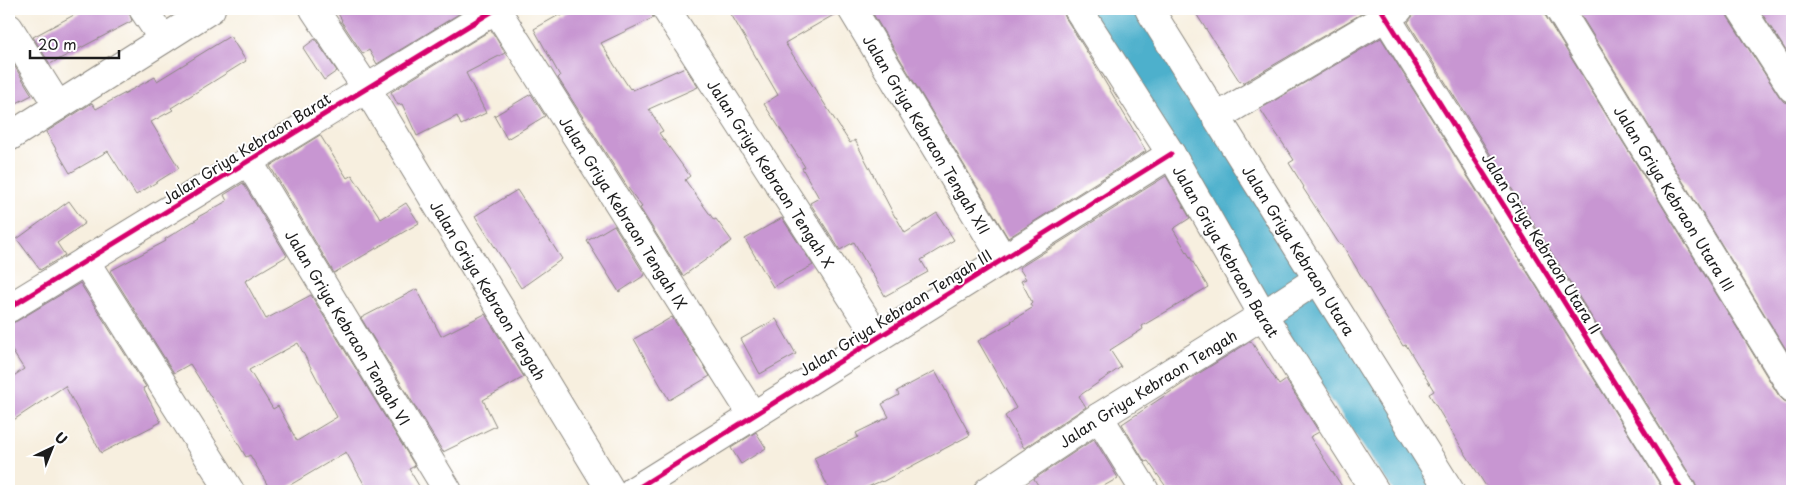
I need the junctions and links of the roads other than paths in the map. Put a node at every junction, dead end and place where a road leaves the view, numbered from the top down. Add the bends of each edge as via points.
1 (143, 9) edge
2 (211, 9) edge
3 (314, 9) edge
4 (496, 9) edge
5 (666, 9) edge
6 (852, 9) edge
7 (1078, 9) edge
8 (1149, 9) edge
9 (1560, 9) edge
10 (1741, 9) edge
11 (1389, 11) edge
12 (9, 28) edge
13 (163, 39) junction
14 (1792, 88) edge
15 (367, 89) junction
16 (58, 106) junction
17 (1217, 118) junction
18 (9, 137) edge
19 (1171, 154) junction
20 (248, 161) junction
21 (1003, 260) junction
22 (85, 262) junction
23 (1313, 282) junction
24 (9, 308) edge
25 (1270, 310) junction
26 (878, 338) junction
27 (1792, 388) edge
28 (753, 416) junction
29 (1099, 417) junction
30 (230, 491) edge
31 (448, 491) edge
32 (610, 491) edge
33 (632, 491) edge
34 (988, 491) edge
35 (1145, 491) edge
36 (1375, 491) edge
37 (1450, 491) edge
38 (1682, 491) edge

1 - 13 street
2 - 13 street
3 - 15 street, Jalan Griya Kebraon Tengah
4 - 15 street, Jalan Griya Kebraon Barat
4 - 28 street, Jalan Griya Kebraon Tengah IX
5 - 26 street, Jalan Griya Kebraon Tengah X
6 - 21 street, Jalan Griya Kebraon Tengah XII
7 - 19 street, Jalan Griya Kebraon Barat
8 - 17 street, Jalan Griya Kebraon Utara
9 - 27 street, Jalan Griya Kebraon Utara III
10 - 14 street
11 - 17 street
11 - 38 street, Jalan Griya Kebraon Utara II
12 - 16 street
13 - 16 street
15 - 20 street, Jalan Griya Kebraon Barat
15 - 32 street, Jalan Griya Kebraon Tengah
16 - 18 street
17 - 23 street, Jalan Griya Kebraon Utara
19 - 21 street, Jalan Griya Kebraon Tengah III
19 - 25 street, Jalan Griya Kebraon Barat
20 - 22 street, Jalan Griya Kebraon Barat
20 - 31 street, Jalan Griya Kebraon Tengah VI
21 - 26 street, Jalan Griya Kebraon Tengah III
22 - 24 street, Jalan Griya Kebraon Barat
22 - 30 street
23 - 25 street, Jalan Griya Kebraon Tengah
23 - 37 street, Jalan Griya Kebraon Utara
25 - 29 street, Jalan Griya Kebraon Tengah
25 - 36 street, Jalan Griya Kebraon Barat
26 - 28 street, Jalan Griya Kebraon Tengah III
28 - 33 street, Jalan Griya Kebraon Tengah III
29 - 34 street, Jalan Griya Kebraon Tengah
29 - 35 street

